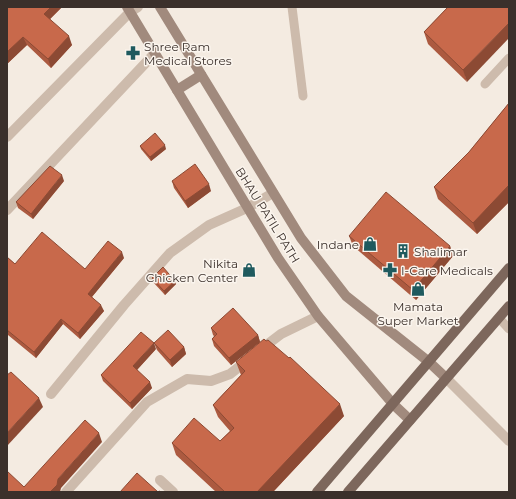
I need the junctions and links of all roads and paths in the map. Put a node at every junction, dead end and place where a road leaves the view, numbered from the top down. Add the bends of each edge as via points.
1 (160, 7) edge
2 (292, 7) edge
3 (132, 9) edge
4 (154, 53) junction
5 (509, 58) edge
6 (201, 75) junction
7 (485, 84) dead end
8 (177, 90) junction
9 (303, 96) dead end
10 (7, 137) edge
11 (273, 193) junction
12 (247, 208) junction
13 (7, 210) edge
14 (509, 268) edge
15 (509, 306) edge
16 (318, 316) junction
17 (499, 318) junction
18 (509, 329) edge
19 (429, 362) junction
20 (446, 378) junction
21 (51, 394) dead end
22 (393, 404) junction
23 (410, 420) junction
24 (509, 441) edge
25 (160, 480) dead end
26 (66, 492) edge
27 (173, 492) edge
28 (317, 492) edge
29 (348, 492) edge

1 - 6 main road, BHAU PATIL PATH
2 - 9 lane
3 - 4 main road, BHAU PATIL PATH
3 - 10 street
4 - 8 main road, BHAU PATIL PATH
4 - 13 street
5 - 7 lane
6 - 8 main road
6 - 11 main road, BHAU PATIL PATH
8 - 12 main road, BHAU PATIL PATH
11 - 12 street
11 - 19 main road, BHAU PATIL PATH via 301,238 346,296
12 - 16 main road, BHAU PATIL PATH
12 - 21 street via 209,225 170,253
14 - 19 main road
15 - 17 main road
16 - 22 main road, BHAU PATIL PATH
16 - 26 street via 281,334 230,374 211,382 187,378 148,402
17 - 18 lane
17 - 20 main road
19 - 20 main road, BHAU PATIL PATH
19 - 22 main road
20 - 23 main road
20 - 24 street
22 - 23 main road, BHAU PATIL PATH
22 - 28 main road
23 - 29 main road
25 - 27 street

